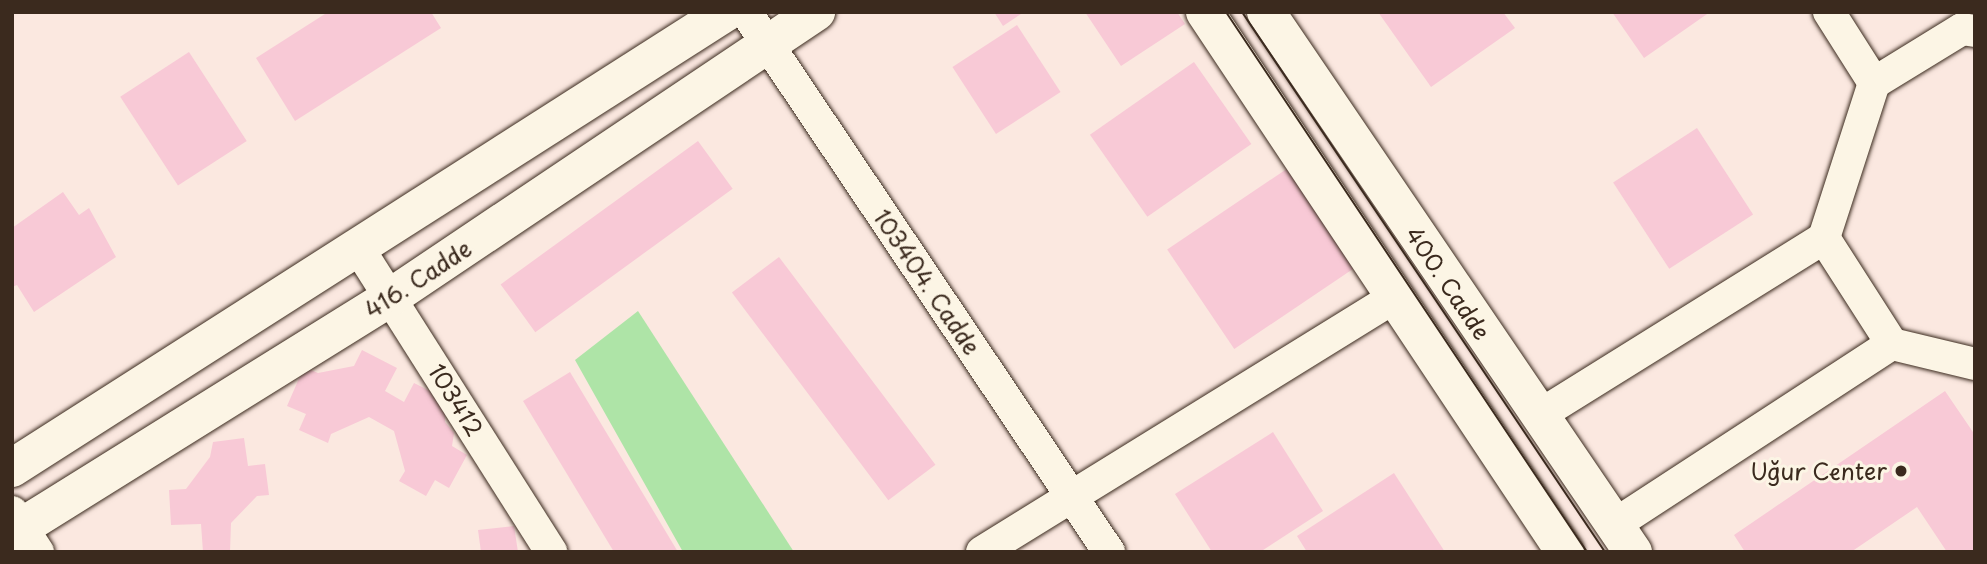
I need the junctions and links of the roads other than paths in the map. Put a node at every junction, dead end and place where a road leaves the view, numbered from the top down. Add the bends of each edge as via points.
1 (726, 12) edge
2 (746, 12) edge
3 (816, 12) edge
4 (1205, 12) edge
5 (1266, 12) edge
6 (1829, 12) edge
7 (1962, 24) edge
8 (768, 46) junction
9 (1874, 83) junction
10 (1824, 238) junction
11 (359, 249) junction
12 (391, 297) junction
13 (1395, 298) junction
14 (1892, 344) junction
15 (1975, 364) edge
16 (1538, 416) junction
17 (12, 468) edge
18 (1070, 495) junction
19 (21, 531) edge
20 (1623, 538) edge
21 (551, 552) edge
22 (982, 552) edge
23 (1109, 552) edge
24 (1566, 552) edge

1 - 11 street
2 - 8 street, 103404. Cadde
3 - 8 street, 416. Cadde
4 - 13 street
5 - 16 street, 400. Cadde
6 - 9 street
7 - 9 street
8 - 12 street, 416. Cadde
8 - 18 street, 103404. Cadde
9 - 10 street
10 - 14 street
10 - 16 street
11 - 12 street, 103412
11 - 17 street
12 - 19 street, 416. Cadde
12 - 21 street, 103412
13 - 18 street
13 - 24 street
14 - 15 street
14 - 20 street
16 - 20 street, 400. Cadde
18 - 22 street
18 - 23 street, 103404. Cadde

